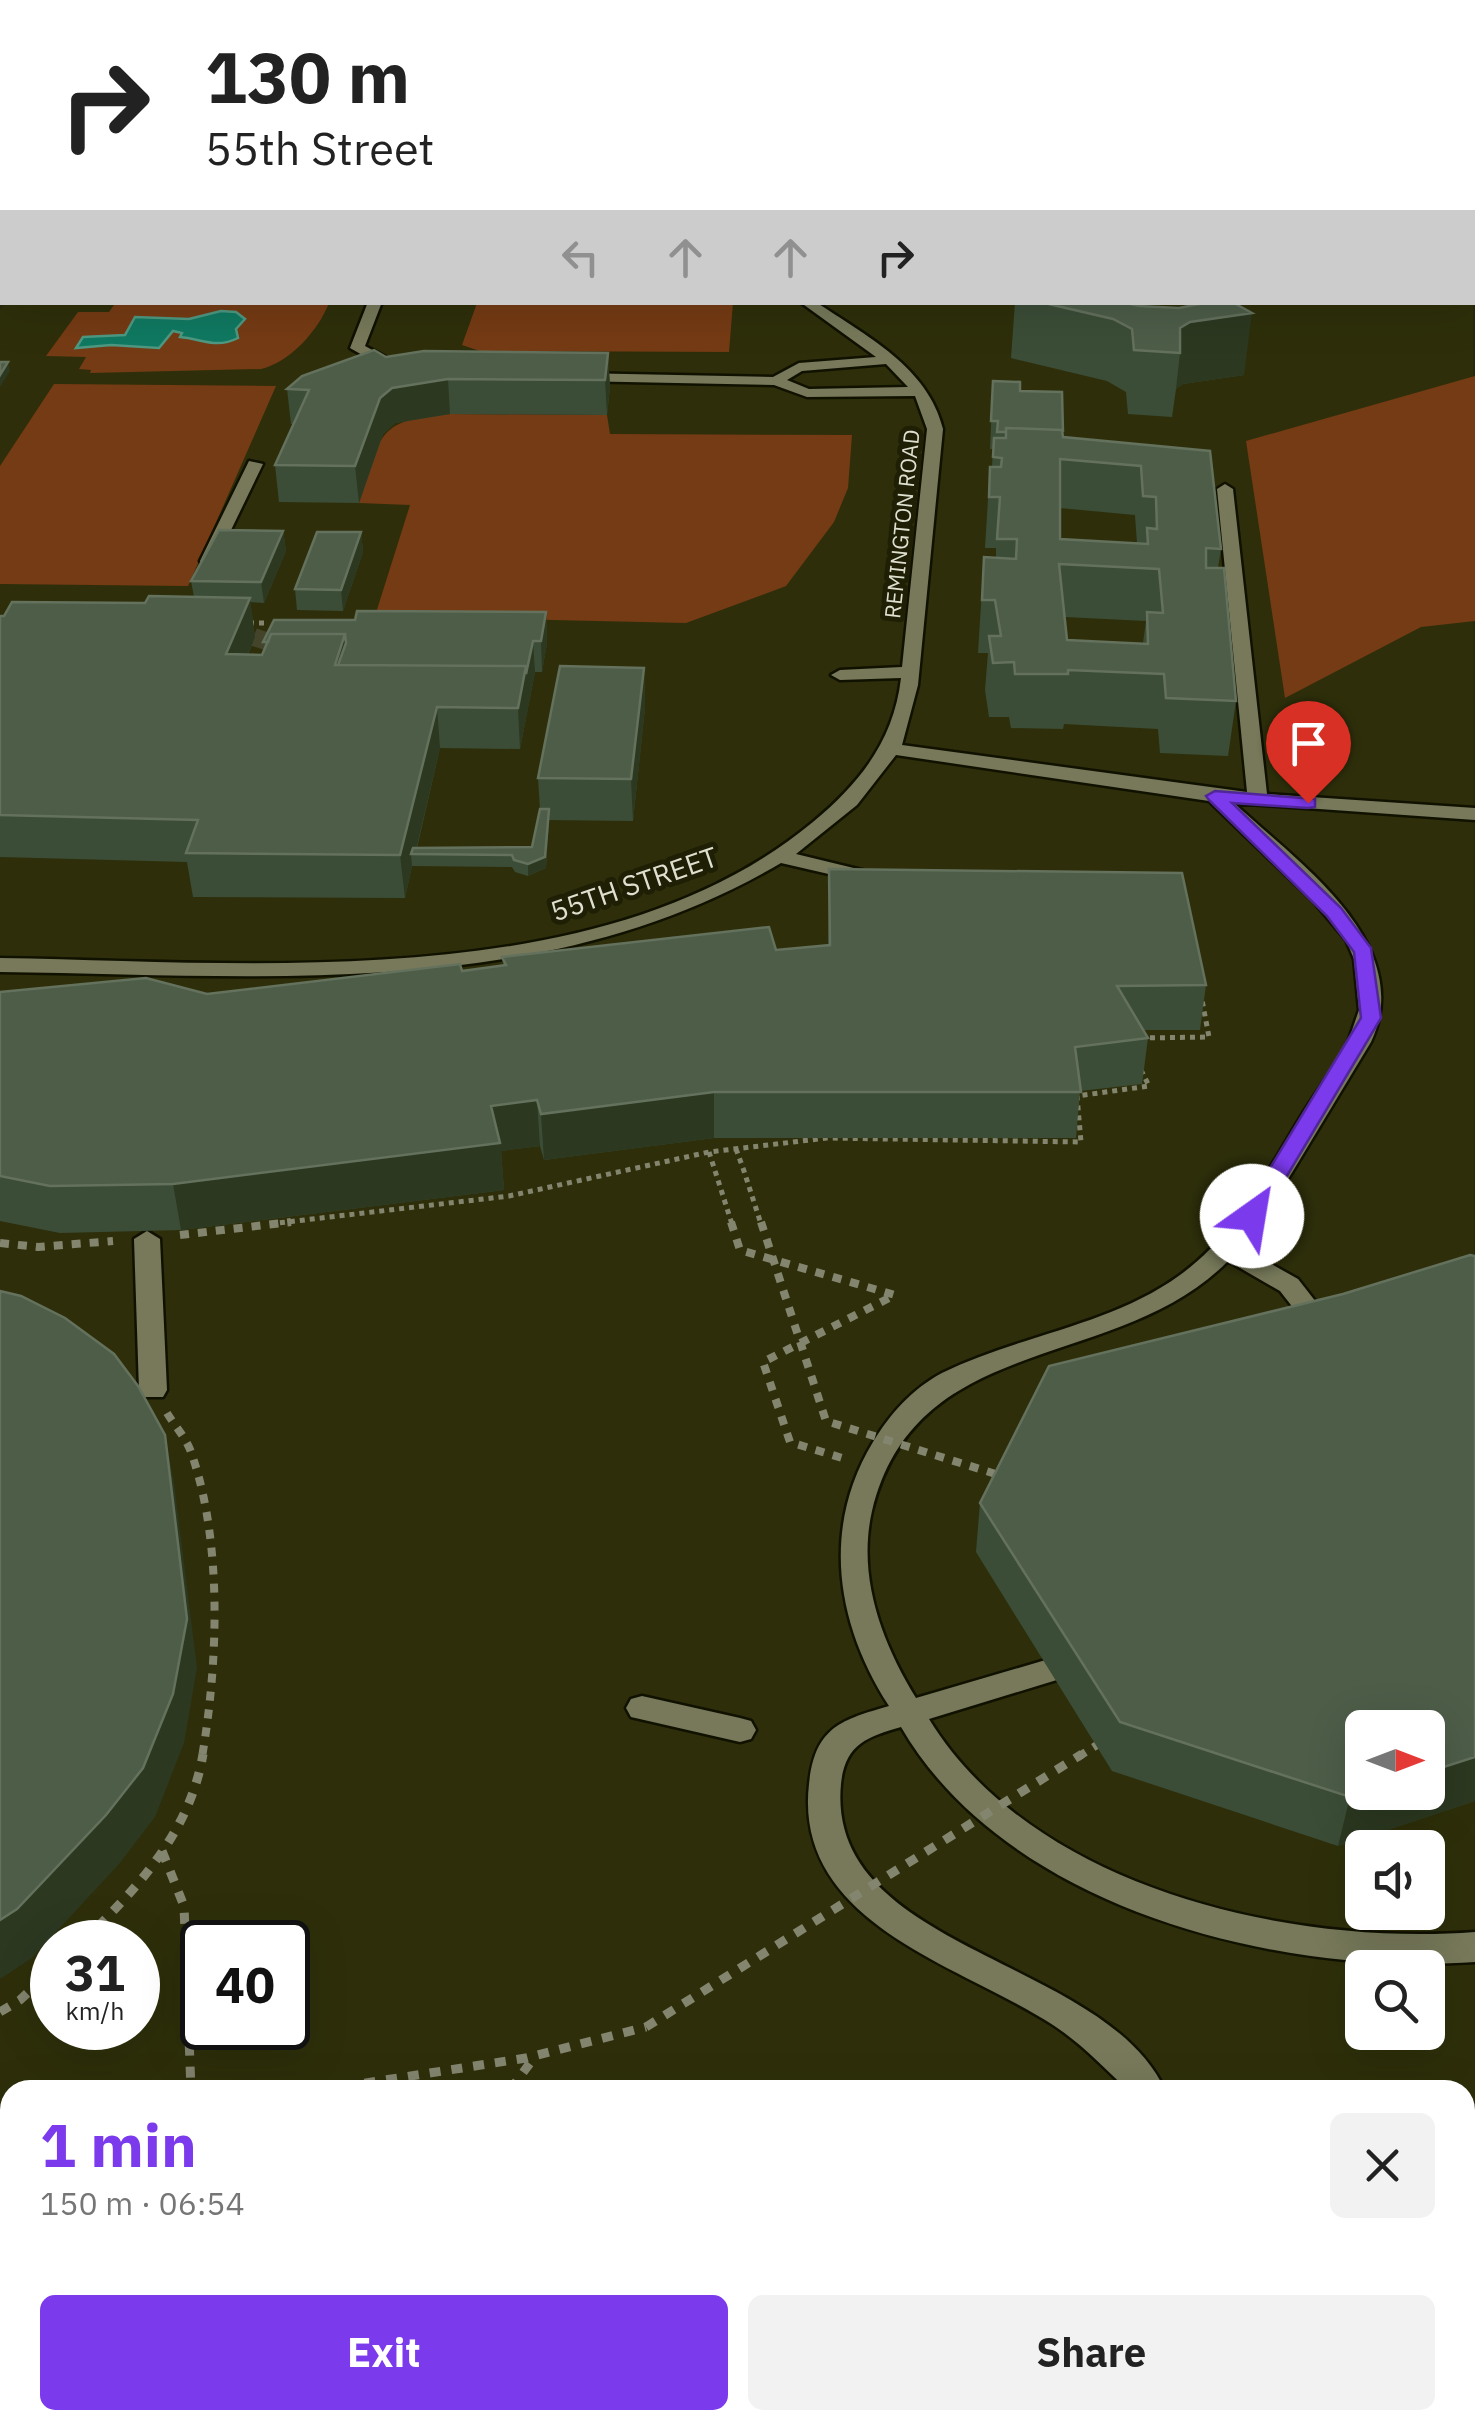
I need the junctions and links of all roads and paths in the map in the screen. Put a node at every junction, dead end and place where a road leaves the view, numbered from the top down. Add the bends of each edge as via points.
1 (375, 305) edge
2 (810, 305) edge
3 (888, 360) junction
4 (406, 373) edge
5 (562, 377) edge
6 (776, 381) junction
7 (921, 391) junction
8 (255, 464) dead end
9 (1224, 489) dead end
10 (200, 579) edge
11 (234, 622) edge
12 (268, 623) edge
13 (910, 672) junction
14 (840, 675) dead end
15 (891, 749) junction
16 (1215, 796) junction
17 (1258, 800) junction
18 (1475, 814) edge
19 (782, 856) junction
20 (875, 877) edge
21 (0, 965) edge
22 (1199, 981) edge
23 (1126, 1038) edge
24 (1133, 1054) edge
25 (736, 1148) junction
26 (709, 1152) junction
27 (147, 1239) junction
28 (0, 1242) edge
29 (1226, 1249) junction
30 (1333, 1342) edge
31 (153, 1390) joint
32 (872, 1467) junction
33 (1013, 1479) edge
34 (1049, 1671) dead end
35 (642, 1708) dead end
36 (909, 1712) junction
37 (740, 1730) dead end
38 (1108, 1736) edge
39 (162, 1850) junction
40 (107, 1920) edge
41 (1475, 1948) edge
42 (30, 1991) edge
43 (0, 2012) edge
44 (536, 2054) junction
45 (191, 2080) edge
46 (381, 2080) edge
47 (517, 2080) edge
48 (1142, 2080) edge

1 - 4 street via 357,348
2 - 3 street, REMINGTON ROAD
3 - 6 street via 799,367
3 - 7 street, REMINGTON ROAD
5 - 6 street
6 - 7 street via 807,394
7 - 13 street, REMINGTON ROAD via 936,430
8 - 10 street
9 - 17 street
11 - 12 path
13 - 14 street
13 - 15 street, REMINGTON ROAD
15 - 16 street
15 - 19 street, 55TH STREET via 850,800
16 - 17 street
16 - 29 street via 1334,912 1364,952 1371,1018
17 - 18 street
19 - 20 street
19 - 21 street, 55TH STREET via 655,914 470,958 322,969
22 - 23 path via 1210,1037
24 - 25 path via 1149,1086 1077,1096 1082,1142 827,1138
25 - 26 path
25 - 33 path, bridge via 826,1421
26 - 27 path via 509,1196
26 - 32 path via 740,1250 894,1296 763,1362 790,1442
27 - 28 path via 38,1247
27 - 31 street
29 - 30 street via 1289,1286
29 - 32 street via 1186,1284 928,1394
31 - 39 path via 190,1449 206,1515 215,1683 190,1808
32 - 36 street via 860,1500 854,1556 859,1608 876,1662
34 - 36 street
35 - 37 street
36 - 41 street via 945,1768 971,1793 1016,1832 1098,1879 1191,1916 1312,1945 1438,1953
36 - 48 street via 850,1730 831,1750 824,1819 835,1861 888,1918 1067,2015
38 - 44 path, bridge via 646,2027
39 - 40 path
39 - 45 path via 184,1906
42 - 43 path
44 - 46 path
44 - 47 path

